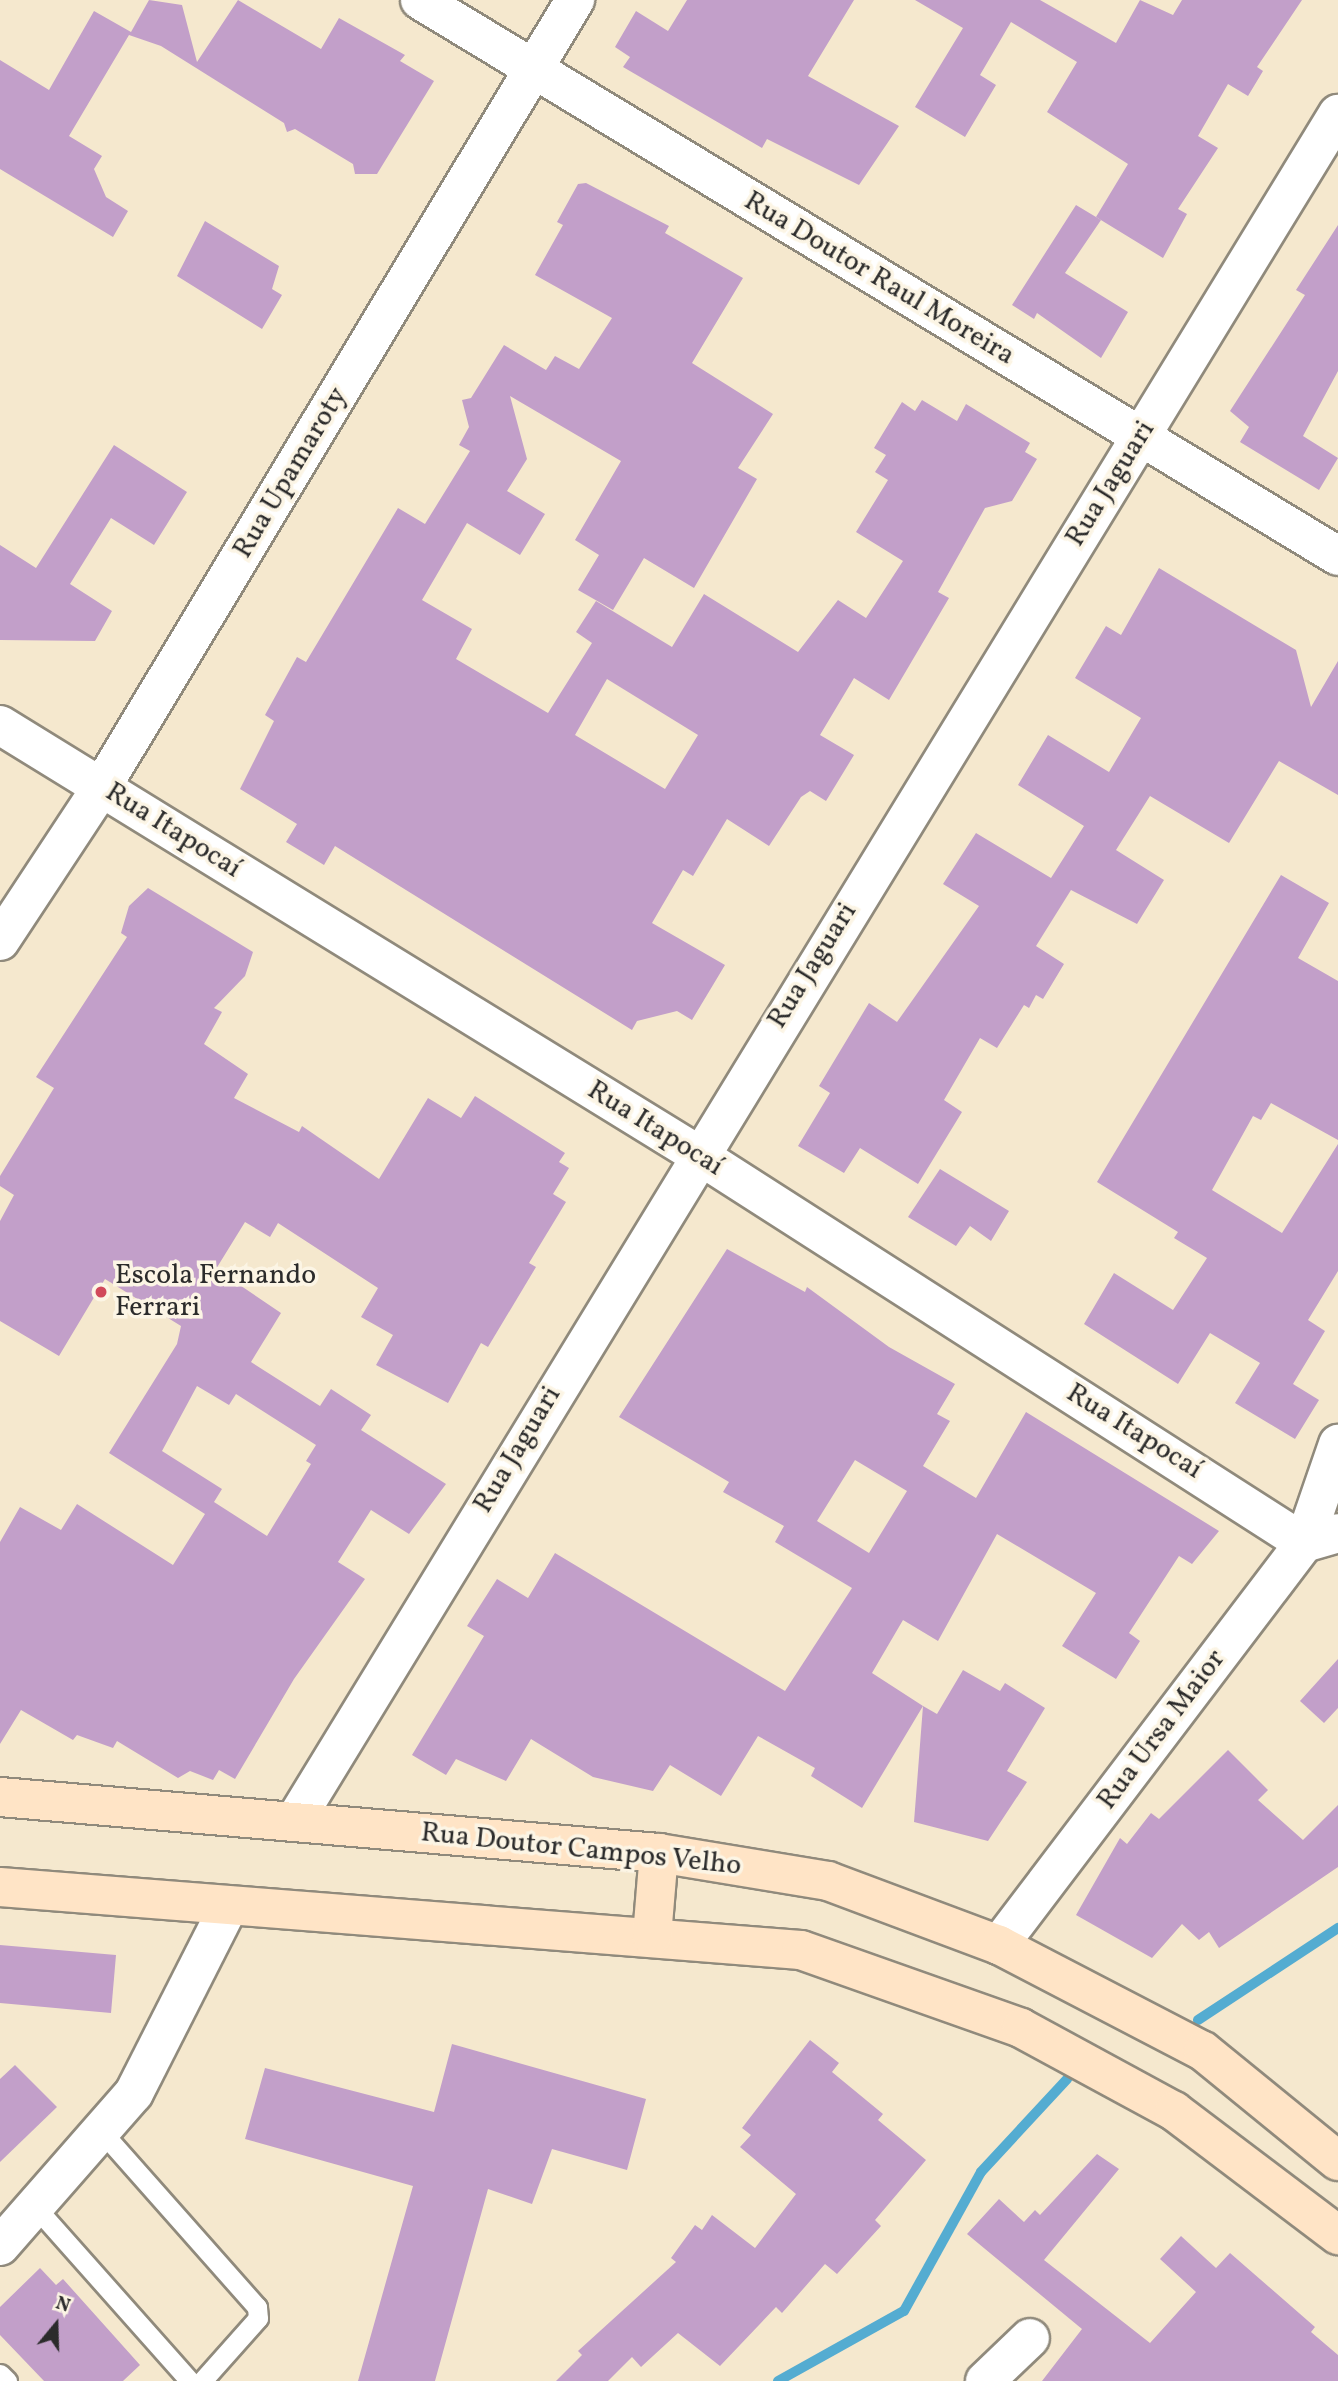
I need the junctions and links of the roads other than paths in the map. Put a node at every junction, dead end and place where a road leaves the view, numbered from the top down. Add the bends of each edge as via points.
1 (420, 0) edge
2 (575, 0) edge
3 (533, 68) junction
4 (1338, 114) edge
5 (1140, 438) junction
6 (1338, 556) edge
7 (0, 725) edge
8 (102, 788) junction
9 (0, 941) edge
10 (697, 1154) junction
11 (1338, 1444) edge
12 (1321, 1538) edge
13 (0, 1797) edge
14 (294, 1822) junction
15 (659, 1853) junction
16 (0, 1887) edge
17 (229, 1906) junction
18 (652, 1936) junction
19 (999, 1945) junction
20 (102, 2132) junction
21 (1338, 2161) edge
22 (38, 2210) junction
23 (1338, 2235) edge
24 (0, 2246) edge
25 (1030, 2338) dead end
26 (0, 2374) edge
27 (7, 2381) edge
28 (190, 2381) edge
29 (202, 2381) edge
30 (985, 2381) edge

1 - 3 street, Rua Doutor Raul Moreira
2 - 3 street, Rua Upamaroty
3 - 5 street, Rua Doutor Raul Moreira
3 - 8 street, Rua Upamaroty
4 - 5 street, Rua Jaguari
5 - 6 street, Rua Doutor Raul Moreira
5 - 10 street, Rua Jaguari
7 - 8 street, Rua Itapocaí
8 - 9 street, Rua Upamaroty
8 - 10 street, Rua Itapocaí
10 - 12 street, Rua Itapocaí
10 - 14 street, Rua Jaguari
11 - 12 street, Rua Ursa Maior
12 - 19 street, Rua Ursa Maior
13 - 14 main road, Rua Doutor Campos Velho
14 - 15 main road, Rua Doutor Campos Velho
15 - 18 main road
15 - 19 main road, Rua Doutor Campos Velho via 828,1881
16 - 17 main road
17 - 18 main road
17 - 20 street via 134,2093
18 - 23 main road via 802,1950 1021,2028 1174,2111
19 - 21 main road, Rua Doutor Campos Velho via 1203,2051
20 - 22 street
20 - 29 lane via 257,2307 258,2318
22 - 24 street
22 - 28 lane
25 - 30 street
26 - 27 lane

